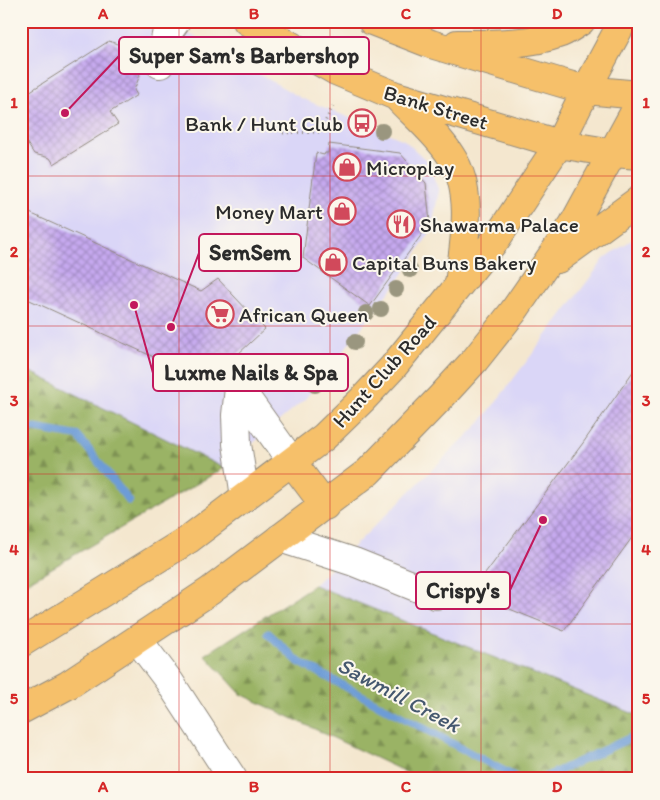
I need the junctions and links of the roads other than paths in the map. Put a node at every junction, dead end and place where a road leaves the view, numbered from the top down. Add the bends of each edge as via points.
1 (176, 21) edge
2 (247, 21) edge
3 (372, 21) edge
4 (581, 21) edge
5 (623, 21) edge
6 (431, 44) junction
7 (160, 64) dead end
8 (586, 90) junction
9 (639, 94) edge
10 (396, 96) junction
11 (639, 104) edge
12 (559, 144) junction
13 (626, 154) edge
14 (639, 200) edge
15 (543, 270) junction
16 (459, 284) junction
17 (292, 462) junction
18 (245, 497) junction
19 (325, 506) junction
20 (280, 538) junction
21 (436, 595) dead end
22 (138, 640) junction
23 (21, 643) edge
24 (21, 710) edge
25 (233, 779) edge

1 - 7 lane via 166,35
2 - 10 main road, Bank Street via 336,71
3 - 6 main road
4 - 6 main road via 562,33 519,42
5 - 8 main road, Hunt Club Road
6 - 8 main road
8 - 9 main road
8 - 12 main road, Hunt Club Road
10 - 12 main road, Bank Street
10 - 16 main road via 444,147 452,158 463,187 466,223
11 - 13 main road
12 - 13 main road, Bank Street
12 - 16 main road, Hunt Club Road via 497,238
13 - 15 main road
14 - 15 main road
15 - 19 main road via 514,312 441,397 368,472
16 - 17 main road, Hunt Club Road via 393,367 324,437
17 - 18 main road, Hunt Club Road
17 - 18 lane via 239,388 237,444
17 - 19 main road
18 - 23 main road, Hunt Club Road via 189,539
19 - 20 main road
20 - 21 lane via 354,562
20 - 22 main road via 210,592
22 - 24 main road via 68,685
22 - 25 lane

